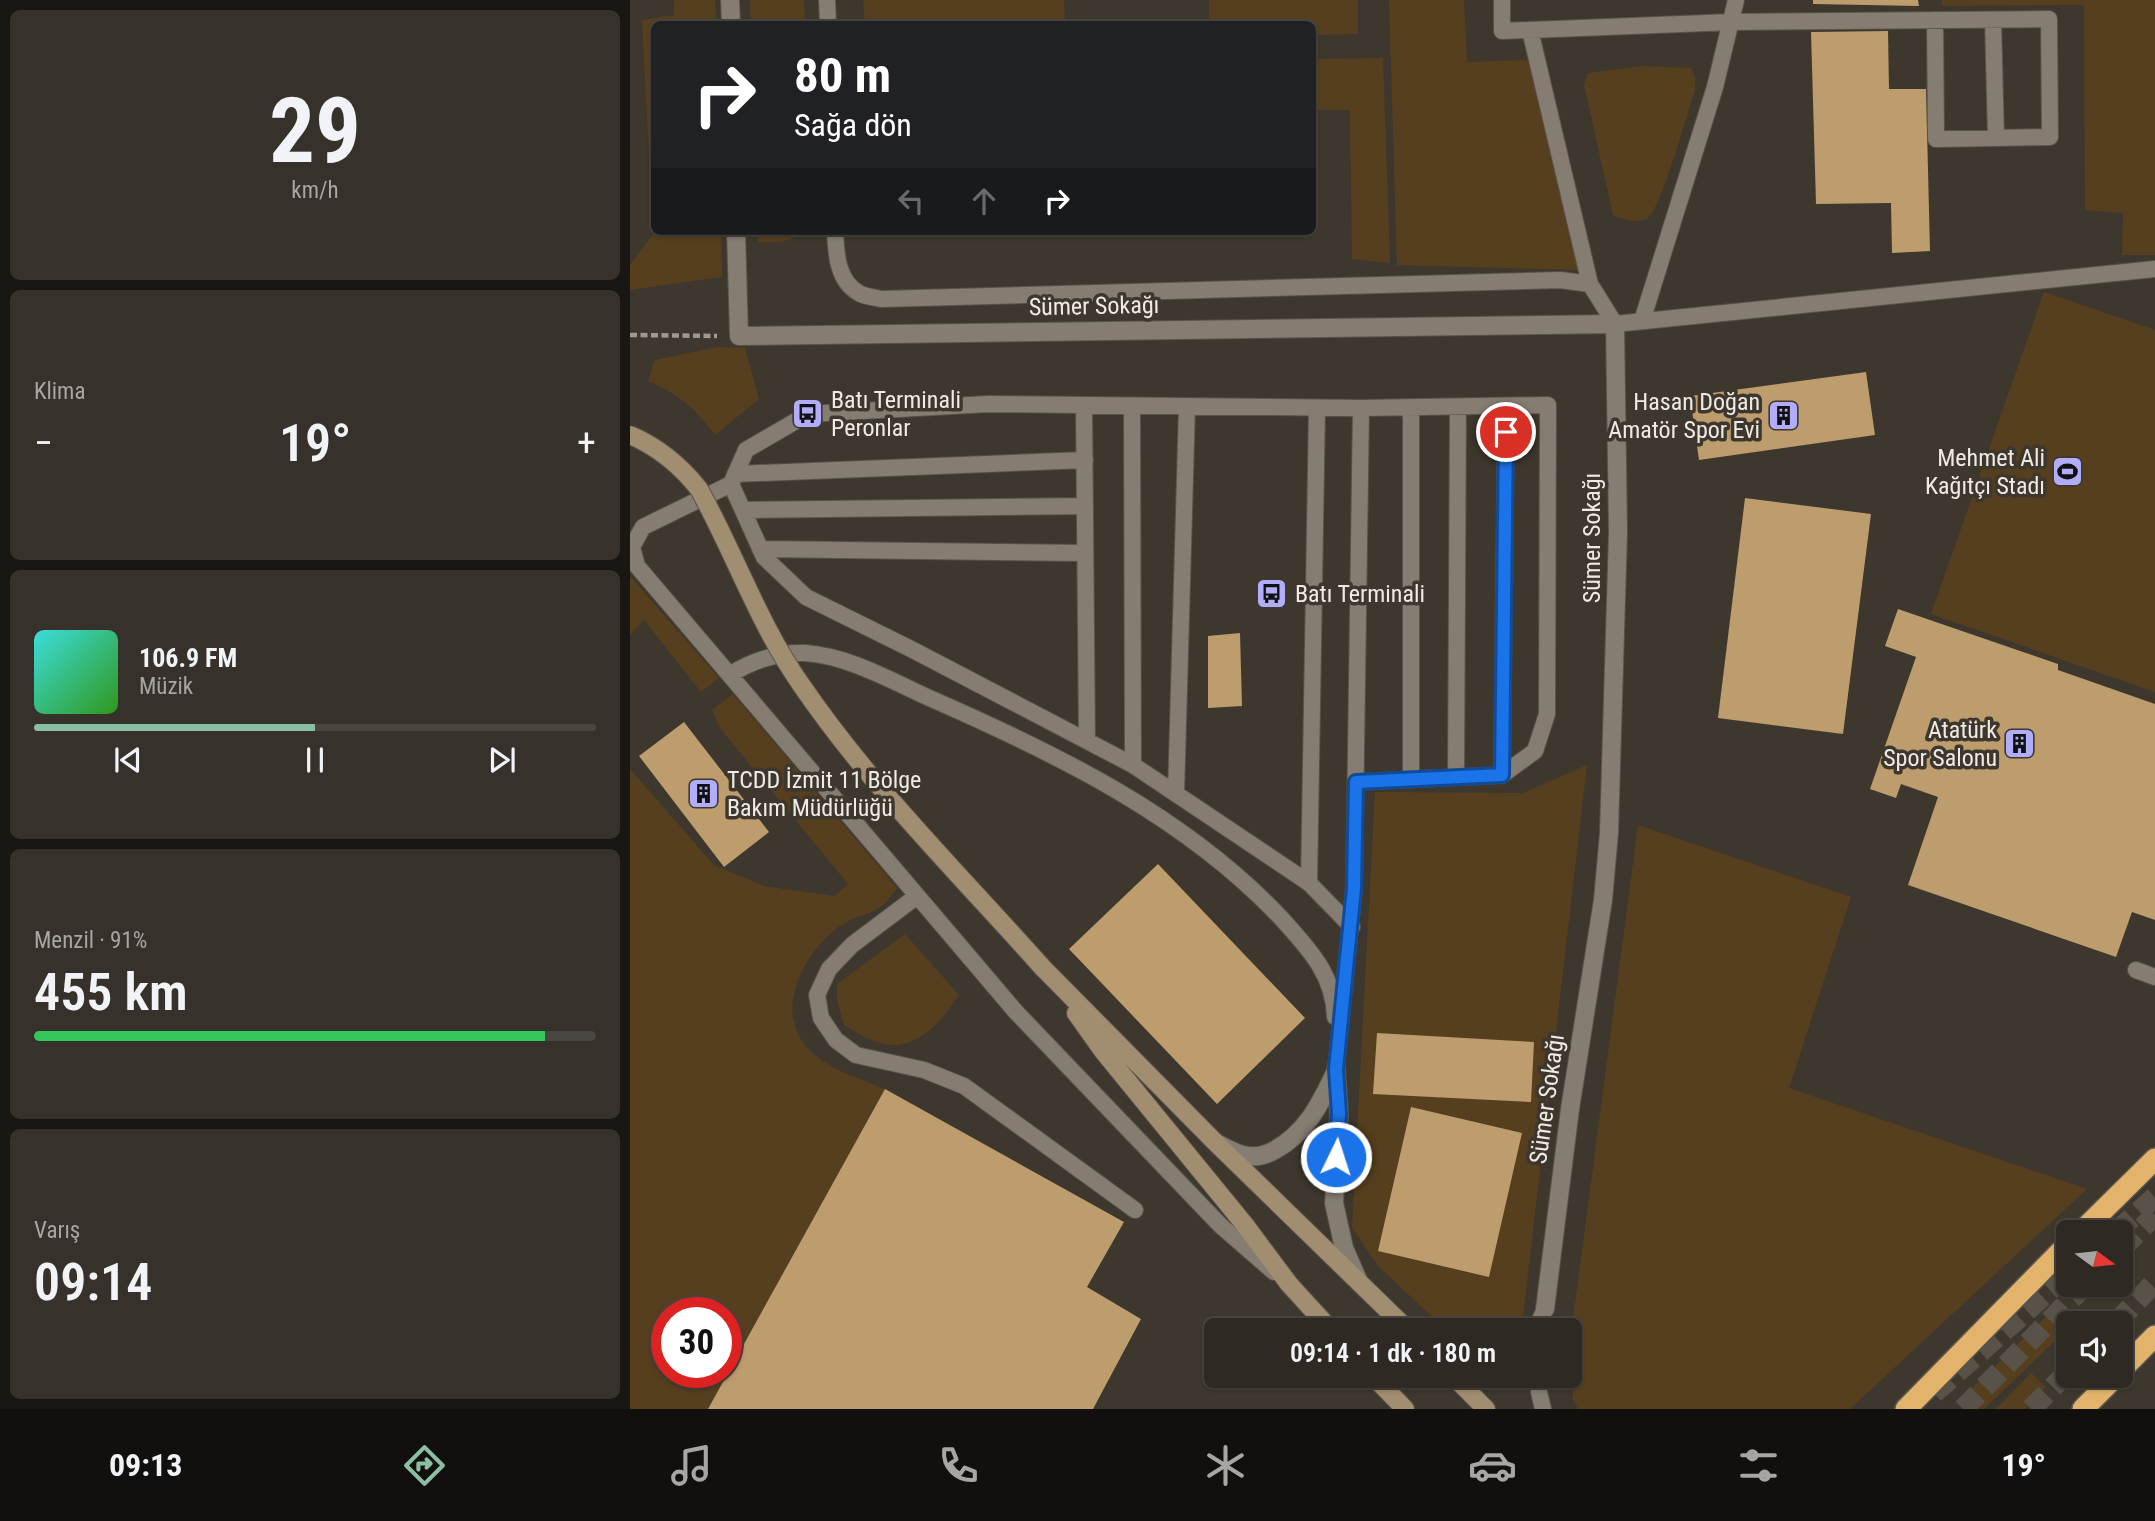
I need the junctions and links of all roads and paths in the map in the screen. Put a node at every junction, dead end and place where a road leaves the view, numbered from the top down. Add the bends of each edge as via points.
1 (730, 0) edge
2 (827, 0) edge
3 (1502, 0) edge
4 (1735, 0) edge
5 (1935, 20) junction
6 (1993, 20) junction
7 (731, 21) edge
8 (828, 21) edge
9 (1732, 22) junction
10 (1530, 30) junction
11 (1996, 138) junction
12 (736, 235) edge
13 (835, 235) edge
14 (2155, 269) edge
15 (1590, 284) junction
16 (1642, 321) junction
17 (1615, 324) junction
18 (630, 335) edge
19 (739, 336) junction
20 (1084, 405) junction
21 (1132, 406) junction
22 (1186, 406) junction
23 (1506, 406) junction
24 (1411, 407) junction
25 (1458, 407) junction
26 (1317, 408) junction
27 (1361, 408) junction
28 (630, 435) edge
29 (1085, 460) junction
30 (733, 479) junction
31 (1085, 506) junction
32 (743, 510) junction
33 (760, 549) junction
34 (1085, 553) junction
35 (730, 675) junction
36 (1087, 741) junction
37 (1133, 765) junction
38 (1502, 775) junction
39 (1456, 777) junction
40 (1411, 779) junction
41 (1356, 782) junction
42 (1176, 794) junction
43 (1309, 883) junction
44 (917, 896) junction
45 (1352, 927) junction
46 (1043, 968) junction
47 (2136, 970) dead end
48 (2155, 977) edge
49 (1336, 1069) junction
50 (1217, 1144) junction
51 (2155, 1158) edge
52 (1135, 1210) dead end
53 (2093, 1220) edge
54 (2056, 1256) edge
55 (1358, 1280) junction
56 (1289, 1284) junction
57 (1545, 1309) junction
58 (1320, 1318) edge
59 (1396, 1318) edge
60 (1541, 1318) edge
61 (1544, 1318) edge
62 (2155, 1336) edge
63 (2133, 1358) edge
64 (1385, 1388) edge
65 (1465, 1388) edge
66 (1539, 1388) edge
67 (2104, 1388) edge
68 (1405, 1409) edge
69 (1486, 1409) edge
70 (1543, 1409) edge
71 (1906, 1409) edge
72 (2082, 1409) edge

1 - 7 street
2 - 8 lane
3 - 10 lane via 1503,31
4 - 9 lane
5 - 6 lane
5 - 9 lane
5 - 11 lane via 1936,139
6 - 11 lane
6 - 11 lane via 2049,19 2050,137
9 - 10 lane
9 - 16 lane
10 - 15 lane
12 - 19 street
13 - 15 lane via 843,278 859,294 881,299 1560,280
14 - 16 lane
15 - 17 lane
16 - 17 lane
17 - 19 street, Sümer Sokağı
17 - 57 street, Sümer Sokağı via 1618,532 1609,833
18 - 19 path
20 - 21 lane
20 - 29 lane
20 - 30 lane via 988,404 808,414 746,450
21 - 22 lane
21 - 37 lane
22 - 26 lane
22 - 42 lane
23 - 25 lane
23 - 38 lane
23 - 38 lane via 1548,405 1547,714 1535,751
24 - 25 lane
24 - 27 lane
24 - 40 lane
25 - 39 lane
26 - 27 lane
26 - 43 lane
27 - 41 lane
28 - 46 main road, bridge via 663,453 699,489 776,646 801,685 886,793
29 - 30 lane
29 - 31 lane
30 - 32 lane
30 - 35 lane via 643,527 632,547 637,566
31 - 32 lane
31 - 34 lane
32 - 33 lane
33 - 34 lane
33 - 36 lane via 806,597
34 - 36 lane
35 - 44 lane
35 - 49 lane via 745,664 802,653 843,661 961,712 1144,806 1185,833 1262,899 1308,948 1326,973 1335,1002
36 - 37 lane
37 - 42 lane
38 - 39 lane
39 - 40 lane
40 - 41 lane
41 - 45 lane
42 - 43 lane
43 - 45 lane
44 - 52 lane via 852,945 829,969 817,995 821,1018 836,1040 856,1055 924,1070 964,1086
44 - 56 lane via 1016,1013 1220,1225
45 - 49 lane
46 - 50 main road
46 - 56 main road via 1103,1051
47 - 48 lane
49 - 50 street via 1311,1118 1282,1146 1266,1155 1245,1156
49 - 55 street via 1339,1114 1334,1203 1344,1248
50 - 55 main road
51 - 53 highway
54 - 71 highway
55 - 59 main road
56 - 58 main road
57 - 60 lane
57 - 61 lane, Sümer Sokağı
62 - 63 highway
64 - 68 main road
65 - 69 main road
66 - 70 lane
67 - 72 highway

